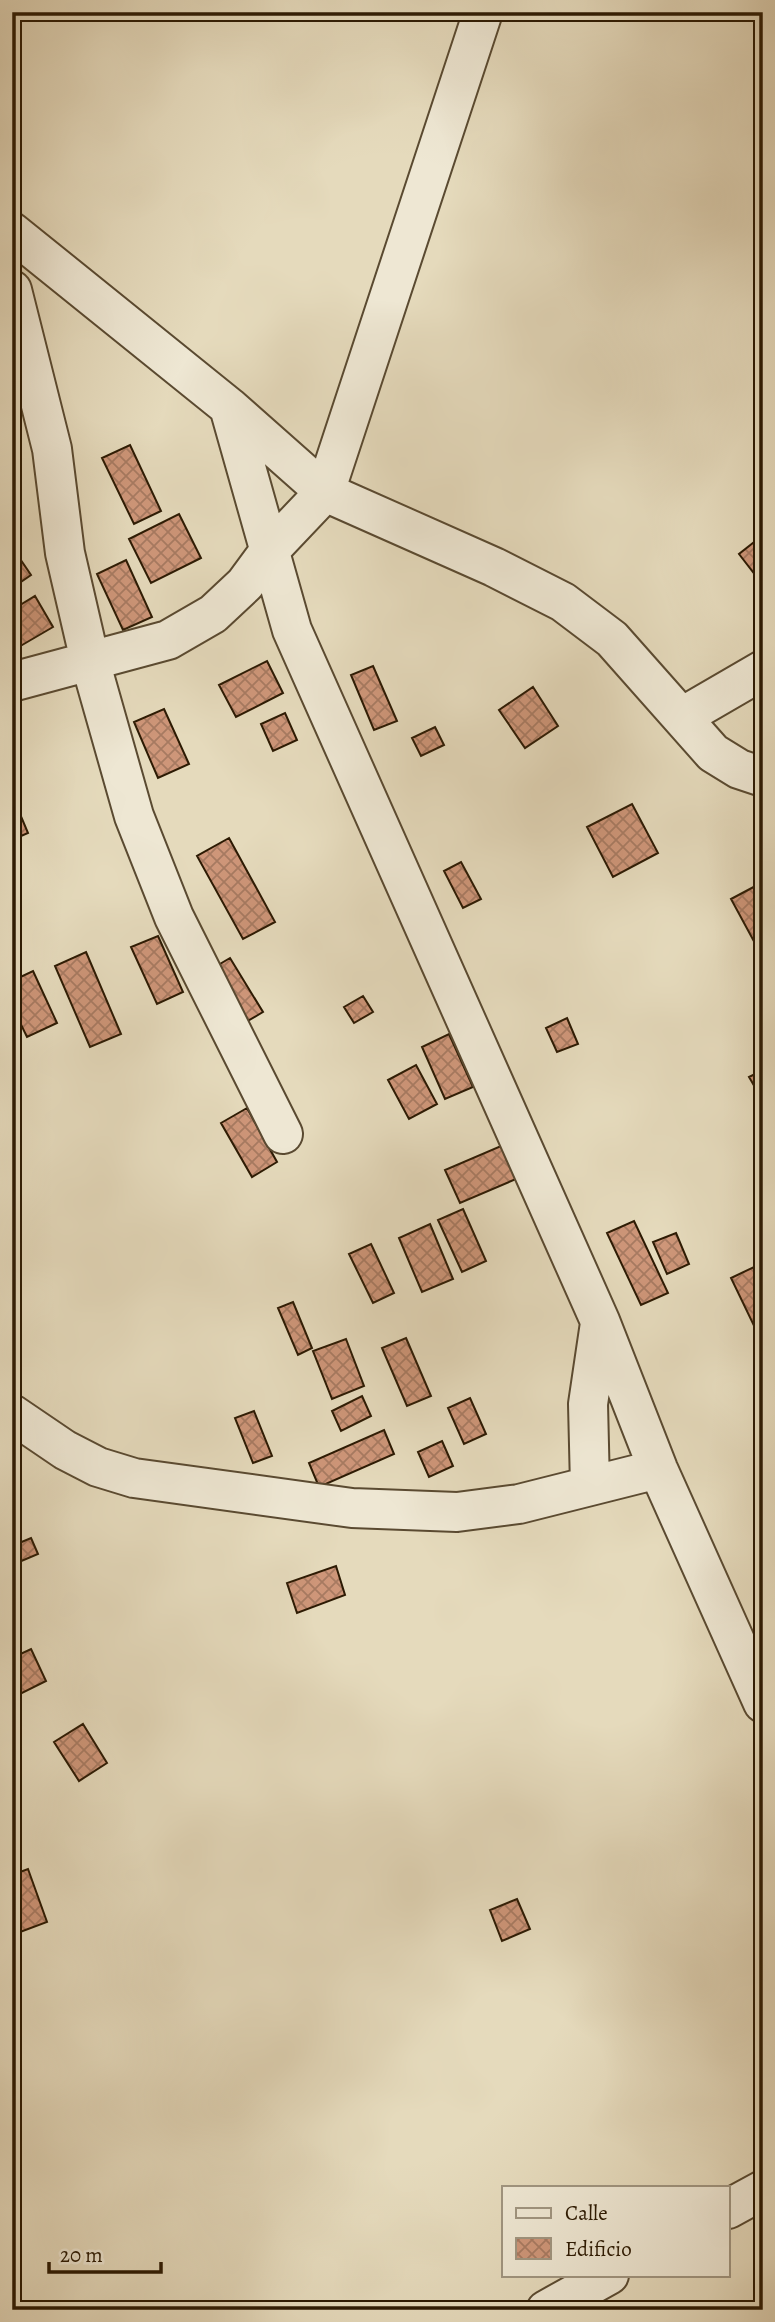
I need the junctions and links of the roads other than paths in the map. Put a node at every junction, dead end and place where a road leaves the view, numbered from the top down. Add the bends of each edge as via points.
1 (483, 12) edge
2 (12, 232) edge
3 (14, 304) edge
4 (229, 407) junction
5 (324, 492) junction
6 (270, 550) junction
7 (90, 661) junction
8 (763, 670) edge
9 (12, 682) edge
10 (682, 717) junction
11 (763, 777) edge
12 (283, 1134) dead end
13 (600, 1321) junction
14 (12, 1414) edge
15 (658, 1469) junction
16 (590, 1486) junction
17 (763, 1703) edge
18 (763, 2190) edge
19 (730, 2208) edge
20 (607, 2276) edge
21 (546, 2310) edge

1 - 5 street
2 - 4 street
3 - 7 street via 52,449 65,553
4 - 5 street
4 - 6 street
5 - 6 street
5 - 10 street via 563,603 612,639
6 - 7 street via 245,584 213,614 168,640
6 - 13 street via 292,631
7 - 9 street
7 - 12 street via 134,816 174,917
8 - 10 street
10 - 11 street via 713,753
13 - 15 street
13 - 16 street via 588,1404
14 - 16 street via 65,1450 134,1478 352,1508 457,1512 519,1504
15 - 16 street
15 - 17 street
18 - 19 street
20 - 21 street

